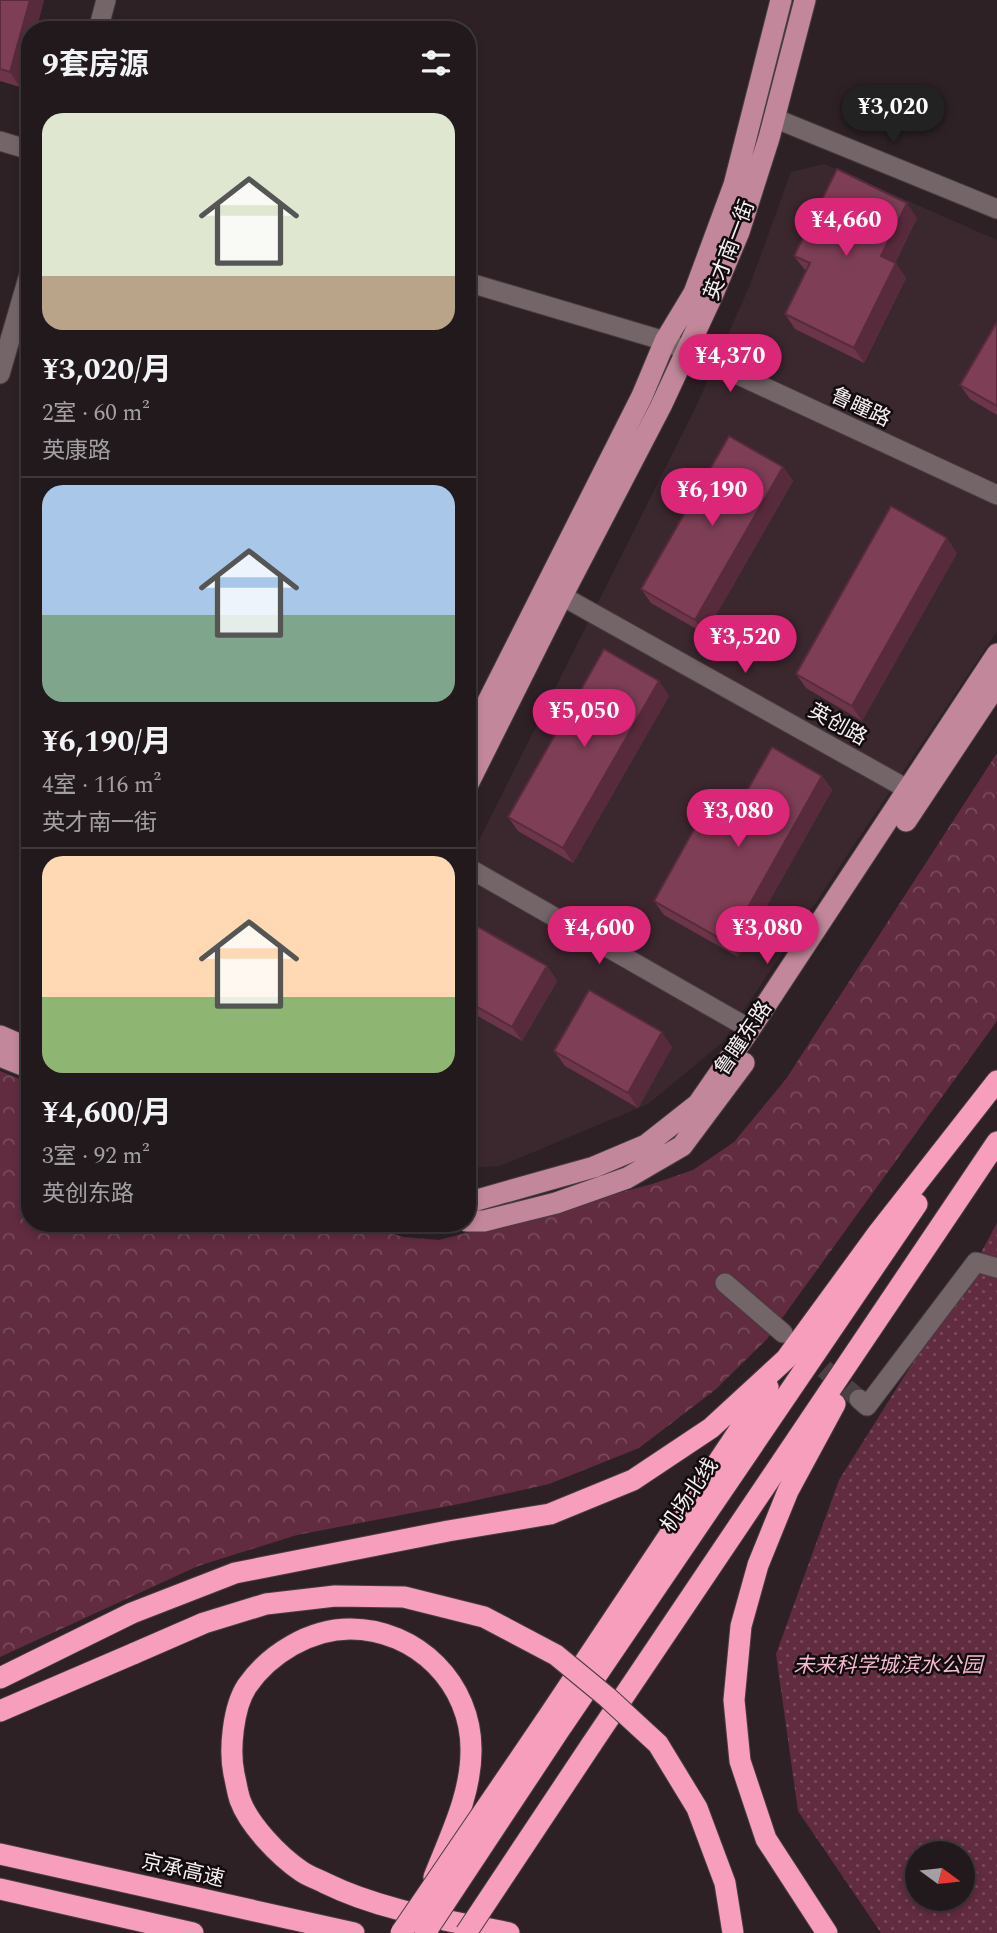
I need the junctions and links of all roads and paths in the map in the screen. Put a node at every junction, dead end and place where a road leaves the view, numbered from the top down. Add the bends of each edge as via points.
1 (106, 0) edge
2 (781, 0) edge
3 (805, 0) edge
4 (100, 21) edge
5 (774, 118) junction
6 (0, 141) edge
7 (21, 147) edge
8 (997, 209) edge
9 (476, 285) edge
10 (21, 302) edge
11 (665, 341) junction
12 (685, 350) junction
13 (0, 374) edge
14 (997, 495) edge
15 (562, 596) junction
16 (997, 654) edge
17 (997, 684) edge
18 (476, 725) edge
19 (476, 768) edge
20 (909, 790) junction
21 (476, 872) edge
22 (750, 1029) junction
23 (0, 1036) edge
24 (21, 1045) edge
25 (0, 1055) edge
26 (21, 1064) edge
27 (997, 1084) edge
28 (997, 1142) edge
29 (476, 1200) edge
30 (476, 1221) edge
31 (997, 1268) edge
32 (725, 1283) dead end
33 (897, 1290) junction
34 (783, 1333) dead end
35 (786, 1359) junction
36 (859, 1399) dead end
37 (0, 1678) edge
38 (0, 1711) edge
39 (554, 1723) junction
40 (0, 1854) edge
41 (0, 1889) edge
42 (427, 1894) junction
43 (193, 1933) edge
44 (354, 1933) edge
45 (401, 1933) edge
46 (425, 1933) edge
47 (466, 1933) edge
48 (509, 1933) edge
49 (733, 1933) edge
50 (827, 1933) edge

1 - 4 street
2 - 11 main road, 英才南一街 via 734,185 694,293
3 - 5 main road, 英才南一街
5 - 8 street
5 - 12 main road, 英才南一街 via 739,232
6 - 7 street
9 - 11 street, 鲁瞳路
10 - 13 street
11 - 12 street, 鲁瞳路
11 - 18 main road, 英才南一街 via 642,396
12 - 14 street, 鲁瞳路
12 - 15 main road, 英才南一街 via 661,406
15 - 19 main road, 英才南一街
15 - 20 street, 英创路
16 - 20 main road, 鲁瞳东路
17 - 30 main road, 鲁瞳东路 via 724,1093 682,1146 627,1178 592,1191
20 - 22 main road, 鲁瞳东路
21 - 22 street
22 - 29 main road, 鲁瞳东路 via 698,1104 646,1145 594,1167
23 - 24 main road
25 - 26 main road
27 - 35 highway via 878,1233
27 - 39 highway, 机场北线
28 - 33 highway
31 - 36 street via 976,1262 867,1406
32 - 34 street
33 - 47 highway, bridge
33 - 50 highway via 788,1490 758,1565 741,1626 734,1700 740,1761 766,1839
35 - 37 highway via 712,1428 634,1480 550,1514 235,1573 132,1613
35 - 39 highway
38 - 49 highway, bridge via 204,1623 266,1604 335,1596 404,1597 484,1617 555,1655 658,1744 697,1808 725,1883
39 - 42 highway, bridge
39 - 46 highway, 机场北线, bridge
40 - 44 highway, 京承高速
41 - 43 highway
42 - 45 highway, bridge
42 - 48 highway, bridge via 466,1795 471,1751 468,1717 449,1677 411,1645 382,1634 350,1629 298,1641 272,1659 246,1687 234,1723 230,1756 240,1800 260,1834 301,1871 347,1894

